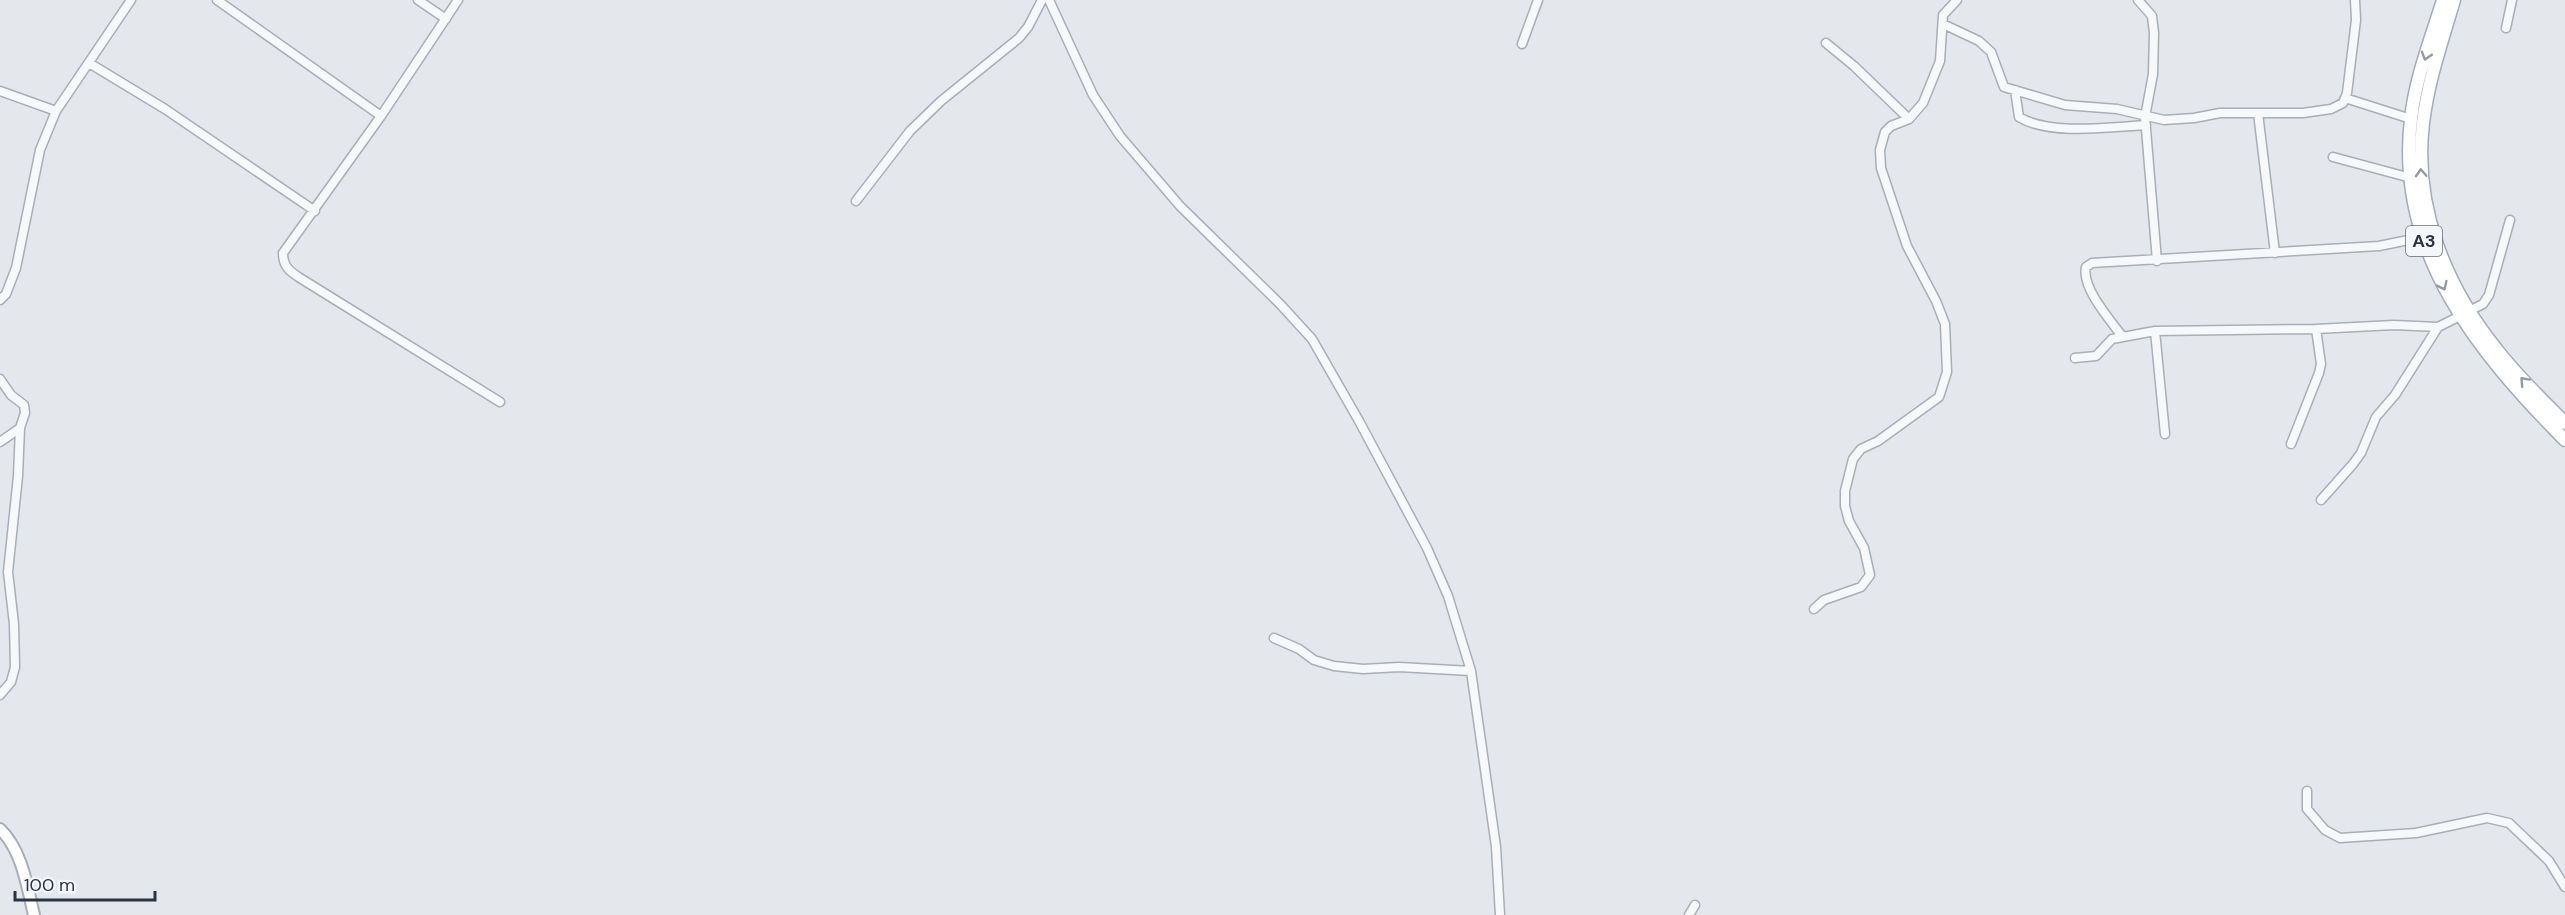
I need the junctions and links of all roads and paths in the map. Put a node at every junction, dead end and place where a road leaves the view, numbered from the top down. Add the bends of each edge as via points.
1 (131, 0) edge
2 (217, 0) edge
3 (418, 0) edge
4 (458, 0) edge
5 (1042, 0) edge
6 (1049, 0) edge
7 (1538, 0) edge
8 (1957, 0) edge
9 (2138, 0) edge
10 (2355, 0) edge
11 (2443, 0) edge
12 (2454, 0) edge
13 (2512, 0) edge
14 (446, 19) junction
15 (1943, 24) junction
16 (2506, 28) dead end
17 (1826, 43) dead end
18 (1522, 44) dead end
19 (89, 63) junction
20 (2015, 90) junction
21 (0, 91) edge
22 (2345, 98) junction
23 (56, 111) junction
24 (2258, 113) junction
25 (381, 116) junction
26 (1909, 119) junction
27 (2411, 119) junction
28 (2146, 121) junction
29 (2333, 157) dead end
30 (2411, 178) junction
31 (856, 201) dead end
32 (315, 211) junction
33 (2510, 220) dead end
34 (2423, 237) junction
35 (2275, 253) junction
36 (2157, 261) junction
37 (0, 300) edge
38 (2464, 314) junction
39 (2438, 327) junction
40 (2316, 329) junction
41 (2155, 332) junction
42 (2122, 336) junction
43 (2075, 358) dead end
44 (0, 379) edge
45 (500, 402) dead end
46 (2565, 423) edge
47 (20, 428) junction
48 (2165, 434) dead end
49 (2565, 440) edge
50 (0, 442) edge
51 (2291, 444) dead end
52 (2321, 500) dead end
53 (1814, 609) dead end
54 (1274, 638) dead end
55 (1471, 671) junction
56 (0, 695) edge
57 (2307, 791) dead end
58 (0, 829) edge
59 (2565, 887) edge
60 (1695, 904) dead end
61 (34, 915) edge
62 (1500, 915) edge
63 (1689, 915) edge

1 - 19 street
2 - 25 street
3 - 14 street
4 - 14 street
5 - 31 street via 1019,38 910,131
6 - 55 street via 1093,95 1120,136 1180,206 1312,339 1427,548 1448,596
7 - 18 street
8 - 15 street via 1943,15
9 - 28 street via 2152,16 2154,33
10 - 22 street via 2356,20
11 -> 27 main road, A3
38 -> 12 main road, A3 via 2427,215 2421,168 2430,81
13 - 16 street
14 - 25 street
15 - 20 street via 1979,41 1991,52 2004,87
15 - 26 street via 1935,78 1923,103
17 - 26 street
19 - 23 street
19 - 32 street via 165,109
20 - 28 street via 2065,105 2117,109
20 - 28 street via 2019,117 2038,124 2105,128
21 - 23 street
22 - 24 street via 2343,104 2331,109
22 - 27 street
23 - 37 street via 40,150 16,268
24 - 28 street
24 - 35 street
25 - 32 street
26 - 53 street via 1885,132 1881,168 1907,246 1945,324 1947,372 1939,397 1852,459 1845,506 1864,548 1870,576 1861,587 1824,600
27 - 30 main road, A3
28 - 36 street
29 - 30 street
30 - 34 main road, A3
32 - 45 street via 283,253 285,266
33 - 38 street via 2490,295 2483,304
34 - 35 street via 2379,246
34 -> 38 main road, A3 via 2435,270
35 - 36 street
36 - 42 street via 2085,267 2097,302
38 - 39 street
46 -> 38 main road, A3
38 - 49 main road, A3 via 2475,340
39 - 40 street
39 - 52 street via 2396,396 2376,417 2361,453
40 - 41 street
40 - 51 street via 2319,373
41 - 42 street
41 - 48 street
42 - 43 street via 2112,339 2096,356
44 - 47 street via 24,405
47 - 50 street
47 - 56 street via 8,572 15,667 11,682
54 - 55 street via 1314,660 1334,666
55 - 62 street via 1496,847
57 - 59 street via 2307,809 2325,830 2340,838 2416,833 2487,818 2509,823 2549,861
58 - 61 street via 23,868
60 - 63 street

